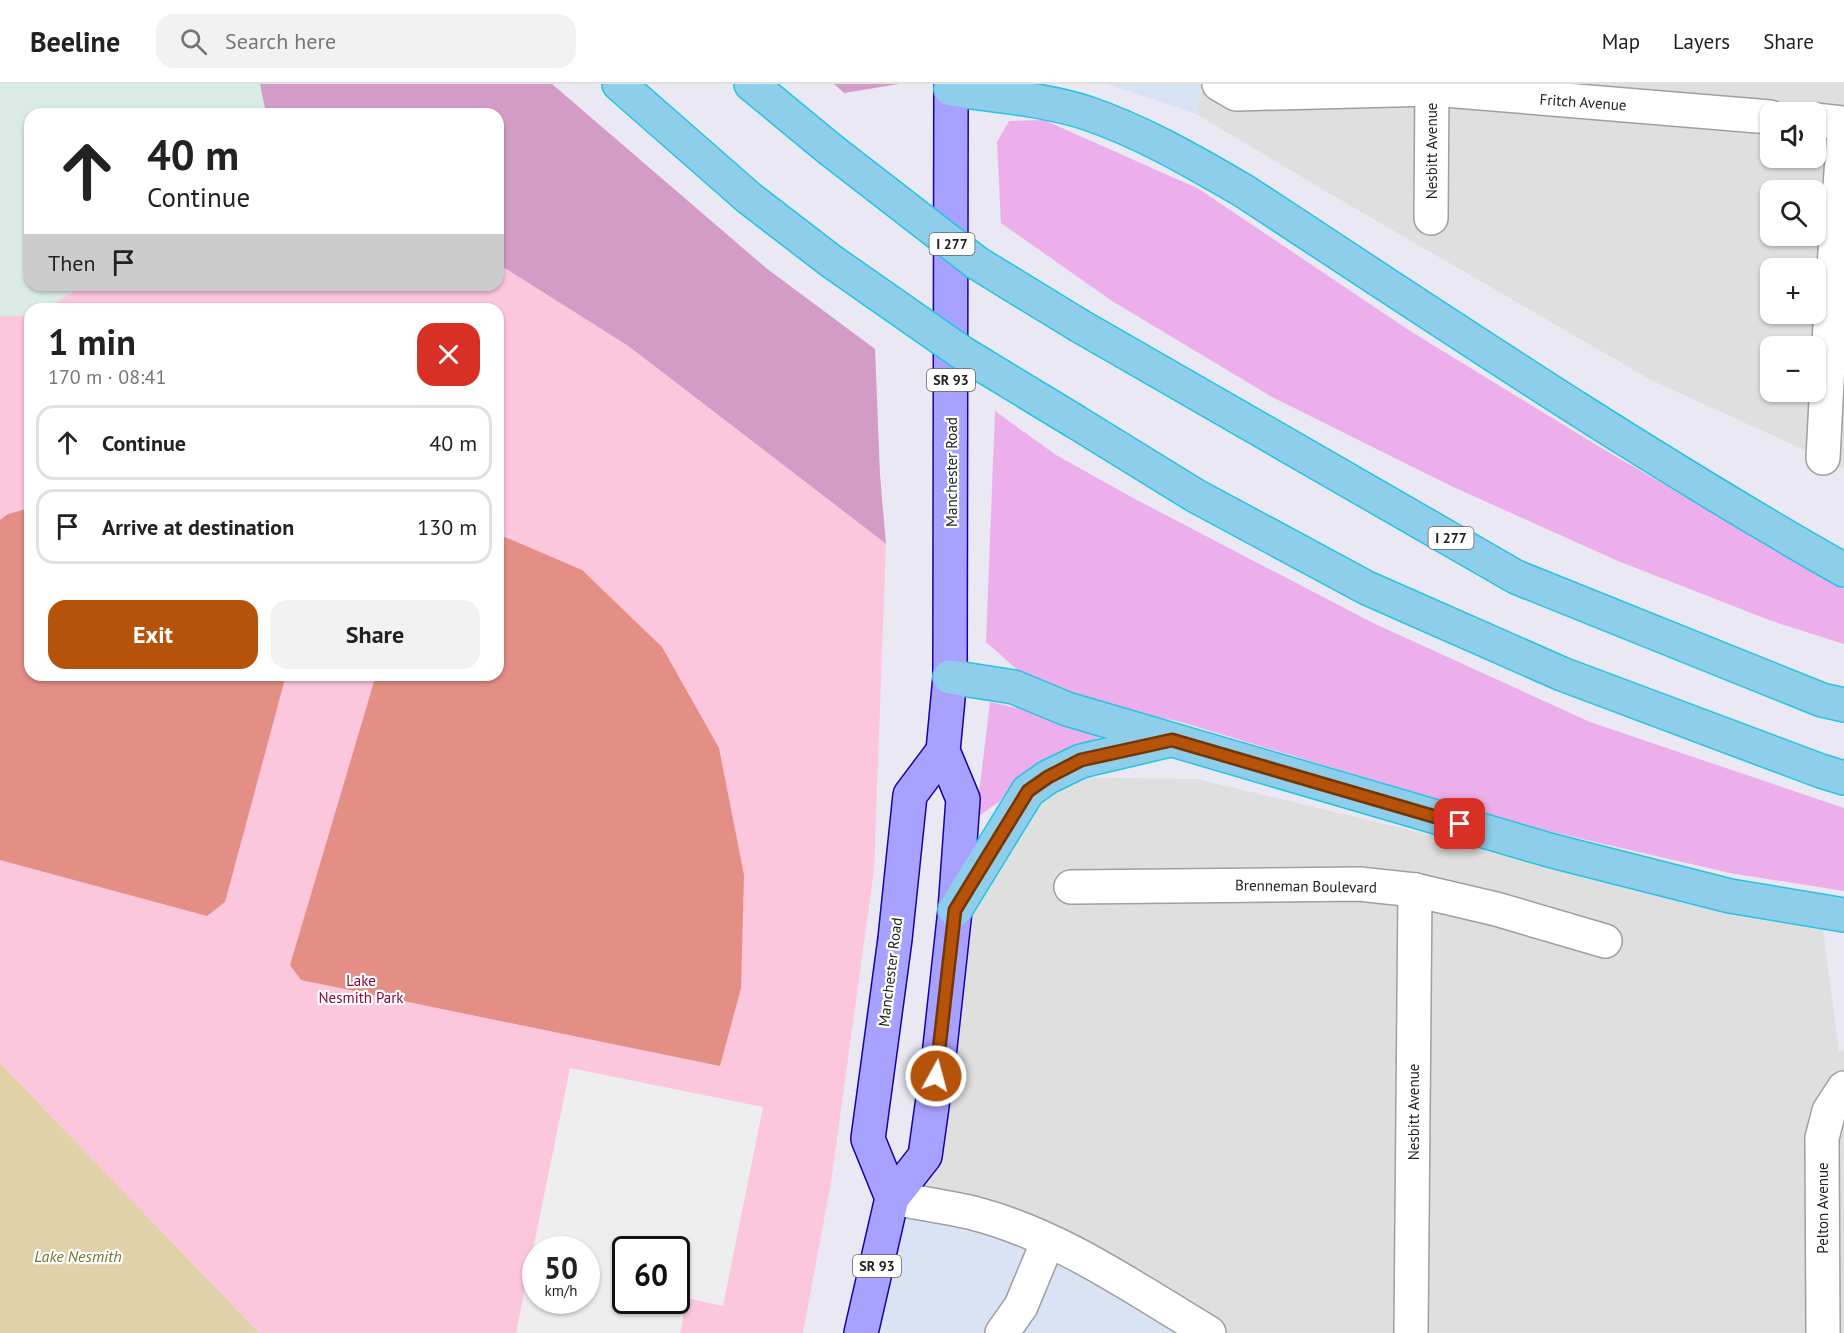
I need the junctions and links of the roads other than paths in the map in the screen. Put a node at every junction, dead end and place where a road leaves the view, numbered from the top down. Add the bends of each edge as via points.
1 (619, 84) edge
2 (751, 84) edge
3 (1219, 84) edge
4 (951, 86) edge
5 (1432, 87) edge
6 (1760, 116) edge
7 (1826, 121) edge
8 (1844, 123) edge
9 (1844, 132) edge
10 (1431, 218) dead end
11 (1823, 458) dead end
12 (1844, 570) edge
13 (950, 677) junction
14 (1844, 705) edge
15 (1172, 740) junction
16 (943, 752) junction
17 (1844, 778) edge
18 (1071, 887) dead end
19 (1414, 890) junction
20 (955, 910) junction
21 (1844, 915) edge
22 (1605, 941) dead end
23 (1844, 1088) edge
24 (892, 1198) junction
25 (1048, 1241) junction
26 (861, 1333) edge
27 (1002, 1333) edge
28 (1209, 1333) edge
29 (1411, 1333) edge
30 (1823, 1333) edge

1 - 17 highway, bridge via 749,198 831,261 964,354 1196,496 1367,588 1562,674
2 - 14 highway, I 277, bridge via 977,263 1516,577 1822,700
3 - 5 street, Fritch Avenue via 1236,94
4 - 12 highway via 1087,113 1198,164 1560,398
4 - 13 main road, Manchester Road / SR 93
5 - 6 street, Fritch Avenue
5 - 10 street, Nesbitt Avenue
7 - 8 street
9 - 11 street
13 - 15 highway via 1014,687 1067,709
13 - 16 main road, Manchester Road / SR 93
15 - 20 highway via 1081,760 1028,791
15 - 21 highway via 1549,850 1730,896
16 - 20 main road, Manchester Road / SR 93 via 963,799
16 - 24 main road, Manchester Road via 910,795 868,1139
18 - 19 street, Brenneman Boulevard via 1359,884
19 - 22 street, Brenneman Boulevard
19 - 29 street, Nesbitt Avenue
20 - 24 main road, Manchester Road / SR 93 via 925,1156
23 - 30 street, Pelton Avenue via 1829,1111 1822,1138
24 - 25 street via 973,1213
24 - 26 main road, Manchester Road / SR 93
25 - 27 street via 1021,1306
25 - 28 street via 1077,1254

